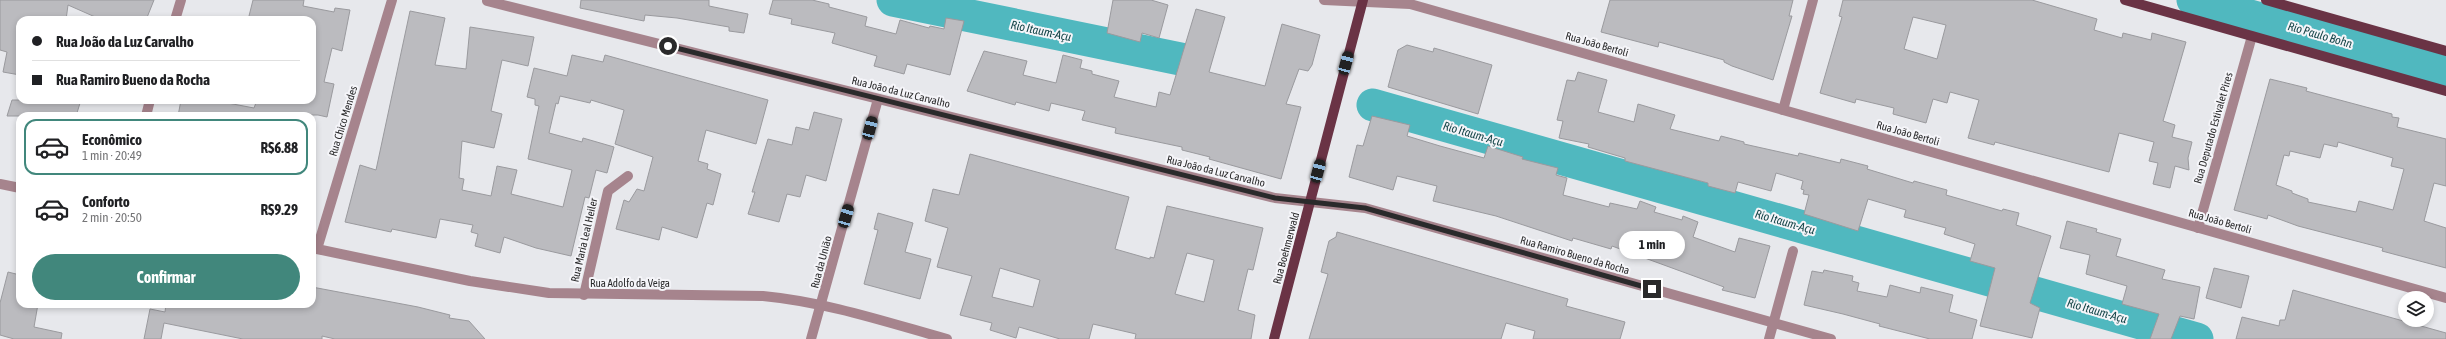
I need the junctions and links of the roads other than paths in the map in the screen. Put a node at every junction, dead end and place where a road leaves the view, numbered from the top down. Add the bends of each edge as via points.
1 (181, 0) edge
2 (392, 0) edge
3 (1324, 0) edge
4 (1814, 0) edge
5 (2125, 0) edge
6 (2266, 0) edge
7 (487, 1) dead end
8 (1362, 1) edge
9 (176, 16) edge
10 (2252, 36) junction
11 (2446, 51) edge
12 (2446, 90) edge
13 (878, 98) junction
14 (1782, 110) junction
15 (628, 176) dead end
16 (0, 184) edge
17 (16, 187) edge
18 (1310, 202) junction
19 (2198, 228) junction
20 (316, 246) edge
21 (316, 249) edge
22 (1793, 251) dead end
23 (584, 295) junction
24 (2446, 298) edge
25 (822, 304) junction
26 (1773, 323) junction
27 (811, 339) edge
28 (947, 339) edge
29 (1274, 339) edge
30 (1769, 339) edge
31 (1831, 339) edge

1 - 9 street
2 - 20 street, Rua Chico Mendes
3 - 8 street, Rua João Bertoli
4 - 14 street
5 - 10 main road
6 - 11 main road
7 - 13 street, Rua João da Luz Carvalho
8 - 14 street, Rua João Bertoli via 1410,4
8 - 18 main road, Rua Boehmerwald
10 - 12 main road
10 - 19 street, Rua Deputado Estivalet Pires
13 - 18 street, Rua João da Luz Carvalho via 1275,198
13 - 25 street, Rua da União
14 - 19 street, Rua João Bertoli
15 - 23 street, Rua Maria Leal Heiler via 608,191
16 - 17 street
18 - 26 street, Rua Ramiro Bueno da Rocha via 1365,208
18 - 29 main road, Rua Boehmerwald
19 - 24 street, Rua João Bertoli
21 - 23 street, Rua Adolfo da Veiga via 470,281 549,293
22 - 26 street
23 - 25 street, Rua Adolfo da Veiga via 763,296
25 - 27 street, Rua da União
25 - 28 street, Rua Adolfo da Veiga
26 - 30 street
26 - 31 street, Rua Ramiro Bueno da Rocha

